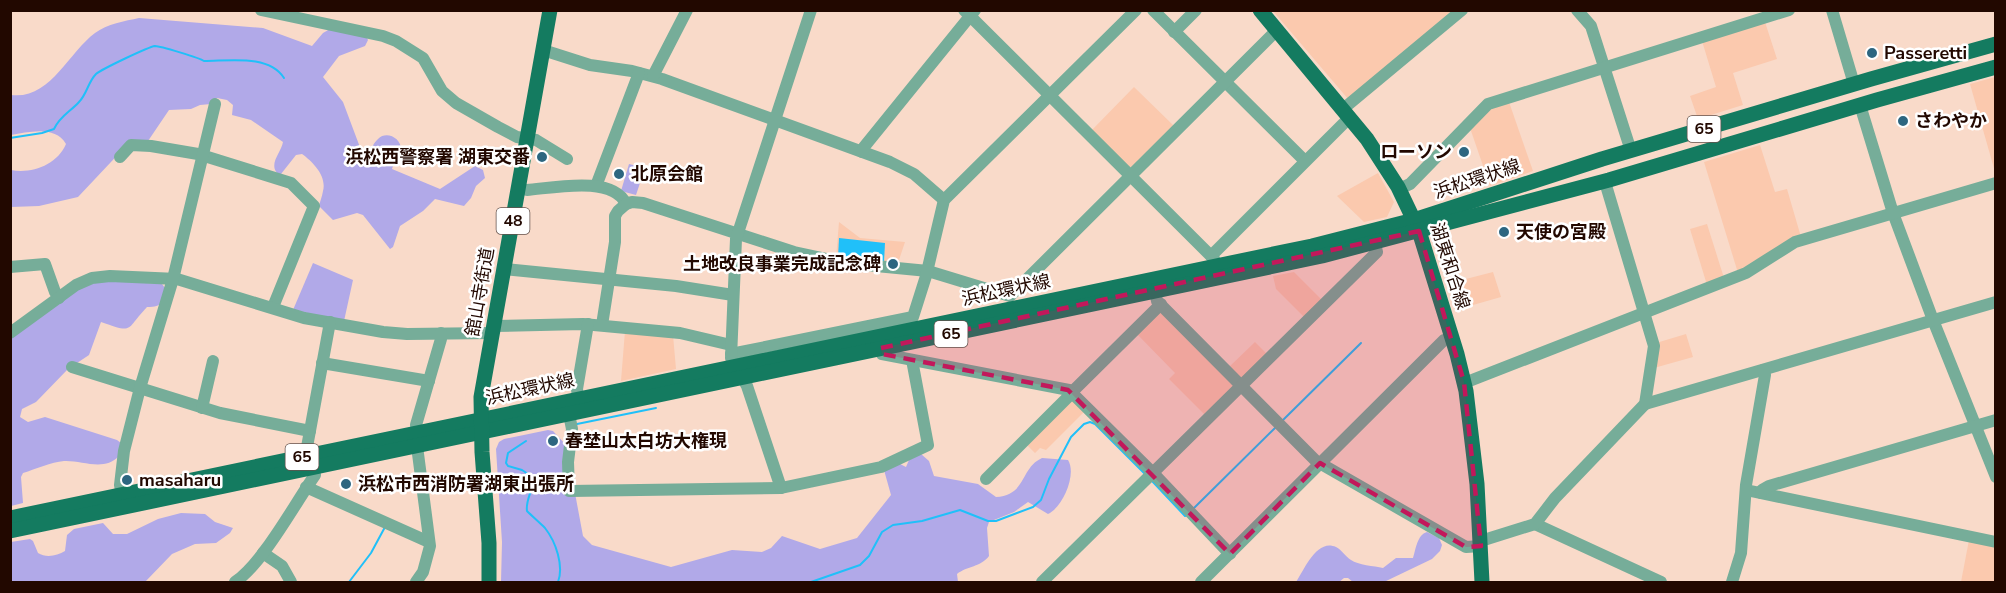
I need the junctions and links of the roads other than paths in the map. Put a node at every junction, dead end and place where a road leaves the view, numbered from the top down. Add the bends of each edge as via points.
1 (261, 10) edge
2 (325, 10) edge
3 (550, 10) edge
4 (687, 10) edge
5 (811, 10) edge
6 (1136, 10) edge
7 (1153, 10) edge
8 (1196, 10) edge
9 (1260, 10) edge
10 (1462, 10) edge
11 (1577, 10) edge
12 (1789, 10) edge
13 (1832, 10) edge
14 (969, 12) edge
15 (321, 24) junction
16 (1277, 30) junction
17 (1174, 32) junction
18 (1995, 45) edge
19 (543, 50) junction
20 (1995, 67) edge
21 (1604, 68) junction
22 (639, 73) junction
23 (653, 76) junction
24 (1225, 81) junction
25 (1854, 84) junction
26 (1050, 96) junction
27 (215, 104) dead end
28 (1860, 105) junction
29 (1347, 113) junction
30 (775, 120) junction
31 (527, 139) junction
32 (1630, 151) junction
33 (862, 152) junction
34 (202, 156) junction
35 (120, 157) dead end
36 (567, 159) dead end
37 (1305, 161) junction
38 (1130, 176) junction
39 (1605, 182) junction
40 (1995, 183) edge
41 (596, 186) junction
42 (518, 188) junction
43 (1399, 189) junction
44 (944, 200) junction
45 (626, 204) junction
46 (1893, 213) junction
47 (1416, 226) junction
48 (738, 233) junction
49 (1375, 243) junction
50 (1213, 261) junction
51 (10, 267) edge
52 (504, 269) junction
53 (927, 271) junction
54 (173, 279) junction
55 (609, 279) junction
56 (734, 295) junction
57 (1158, 297) junction
58 (59, 298) junction
59 (1995, 302) edge
60 (273, 307) junction
61 (1644, 313) junction
62 (1933, 320) junction
63 (330, 322) junction
64 (588, 324) junction
65 (602, 325) junction
66 (493, 330) junction
67 (10, 333) edge
68 (441, 333) junction
69 (879, 337) junction
70 (1452, 338) junction
71 (912, 360) junction
72 (213, 361) dead end
73 (735, 361) junction
74 (322, 363) junction
75 (72, 367) dead end
76 (1763, 370) junction
77 (429, 381) junction
78 (1464, 382) junction
79 (1241, 386) junction
80 (140, 388) junction
81 (1071, 393) junction
82 (629, 395) junction
83 (578, 398) junction
84 (1645, 404) junction
85 (202, 408) junction
86 (569, 414) junction
87 (1995, 420) edge
88 (482, 425) junction
89 (1975, 426) junction
90 (310, 431) junction
91 (417, 439) junction
92 (311, 461) junction
93 (1320, 464) junction
94 (1153, 473) junction
95 (1995, 477) edge
96 (986, 478) dead end
97 (306, 488) junction
98 (781, 488) junction
99 (1746, 490) junction
100 (1761, 493) junction
101 (123, 500) junction
102 (10, 518) edge
103 (1534, 524) junction
104 (10, 531) edge
105 (429, 542) junction
106 (1995, 542) edge
107 (1481, 543) junction
108 (263, 554) junction
109 (1230, 554) junction
110 (235, 582) edge
111 (291, 582) edge
112 (416, 582) edge
113 (489, 582) edge
114 (1042, 582) edge
115 (1201, 582) edge
116 (1482, 582) edge
117 (1661, 582) edge
118 (1732, 582) edge

1 - 15 street
2 - 15 street
3 - 19 main road, 舘山寺街道 / 48
4 - 23 street
5 - 30 street
6 - 26 street
7 - 17 street
8 - 17 street
9 - 16 main road, 湖東和合線
10 - 29 street
11 - 21 street via 1591,26
12 - 21 street
13 - 25 street
14 - 26 street
14 - 33 street
15 - 31 street via 396,41 423,58 449,98 485,121
16 - 24 street
16 - 29 main road, 湖東和合線
17 - 24 street
18 - 25 main road, 浜松環状線 / 65
19 - 22 street via 590,65
19 - 31 main road, 舘山寺街道 / 48
20 - 28 main road, 浜松環状線 / 65
21 - 32 street
21 - 43 street via 1488,104 1410,184
22 - 23 street
22 - 41 street
23 - 30 street
24 - 37 street
24 - 38 street
25 - 32 main road, 浜松環状線 / 65
26 - 38 street
26 - 44 street
27 - 34 street
28 - 39 main road, 浜松環状線 / 65
28 - 46 street
29 - 37 street
29 - 43 main road, 湖東和合線 via 1376,150
30 - 33 street
30 - 48 street
31 - 36 street via 536,140
31 - 42 main road, 舘山寺街道 / 48
32 - 47 main road, 浜松環状線 / 65
33 - 44 street via 914,174
34 - 35 street via 131,145
34 - 54 street
34 - 60 street via 291,183 314,206
37 - 50 street
38 - 50 street
38 - 53 street via 1010,296
39 - 47 main road, 浜松環状線 / 65
39 - 61 street
40 - 46 street
41 - 42 street
41 - 45 street via 618,192
42 - 52 main road, 舘山寺街道 / 48
43 - 47 main road, 湖東和合線
44 - 53 street
45 - 48 street via 643,203
45 - 55 street via 615,216 616,239
46 - 61 street via 1795,242 1746,273
46 - 62 street
47 - 49 main road, 浜松環状線 / 65
47 - 50 main road, 浜松環状線 / 65
47 - 70 main road, 湖東和合線
48 - 53 street via 794,252 844,263
48 - 56 street
49 - 57 main road, 浜松環状線 / 65
49 - 79 street via 1377,252
50 - 69 main road, 浜松環状線 / 65
51 - 58 street via 45,264
52 - 55 street
52 - 66 main road, 舘山寺街道 / 48
53 - 69 street via 914,317
54 - 58 street via 101,276 84,281
54 - 60 street
54 - 80 street
55 - 56 street
55 - 65 street
56 - 73 street
57 - 69 main road, 浜松環状線 / 65
57 - 79 street
57 - 81 street
58 - 67 street
59 - 62 street
60 - 63 street
61 - 78 street
61 - 84 street via 1654,346
62 - 76 street
62 - 89 street
63 - 68 street via 396,334
63 - 74 street
64 - 65 street
64 - 66 street
64 - 83 street
65 - 73 street via 680,333
66 - 68 street
66 - 88 main road, 舘山寺街道 / 48 via 481,397
68 - 77 street
69 - 71 street via 882,354
69 - 73 main road, 浜松環状線 / 65
70 - 78 main road, 湖東和合線
70 - 93 street via 1444,340
71 - 81 street
71 - 98 street via 928,445 882,467
72 - 85 street
73 - 82 main road, 浜松環状線 / 65
73 - 98 street
74 - 77 street
74 - 90 street
75 - 80 street
76 - 84 street
76 - 99 street
77 - 91 street via 416,425
78 - 107 main road, 湖東和合線
79 - 93 street
79 - 94 street
80 - 85 street
80 - 101 street via 124,451 120,485
81 - 94 street
81 - 96 street
82 - 83 main road, 浜松環状線 / 65
82 - 86 main road, 浜松環状線 / 65
83 - 88 main road, 浜松環状線 / 65
84 - 103 street
85 - 90 street
86 - 88 main road, 浜松環状線 / 65
86 - 98 street via 570,491
87 - 89 street
88 - 91 main road, 浜松環状線 / 65
88 - 113 main road, 舘山寺街道 / 48
89 - 95 street
89 - 100 street via 1769,486
90 - 92 street via 307,447
91 - 92 main road, 浜松環状線 / 65
91 - 105 street
92 - 97 street via 315,475
92 - 101 main road, 浜松環状線 / 65
93 - 107 street via 1466,547
93 - 109 street
94 - 109 street
94 - 114 street
97 - 105 street
97 - 108 street
99 - 100 street
99 - 118 street via 1742,553
100 - 106 street
101 - 102 main road, 浜松環状線 / 65
101 - 104 main road, 浜松環状線 / 65
103 - 107 street
103 - 117 street
105 - 112 street via 423,572
107 - 116 main road, 湖東和合線
108 - 110 street
108 - 111 street via 282,566
109 - 115 street

